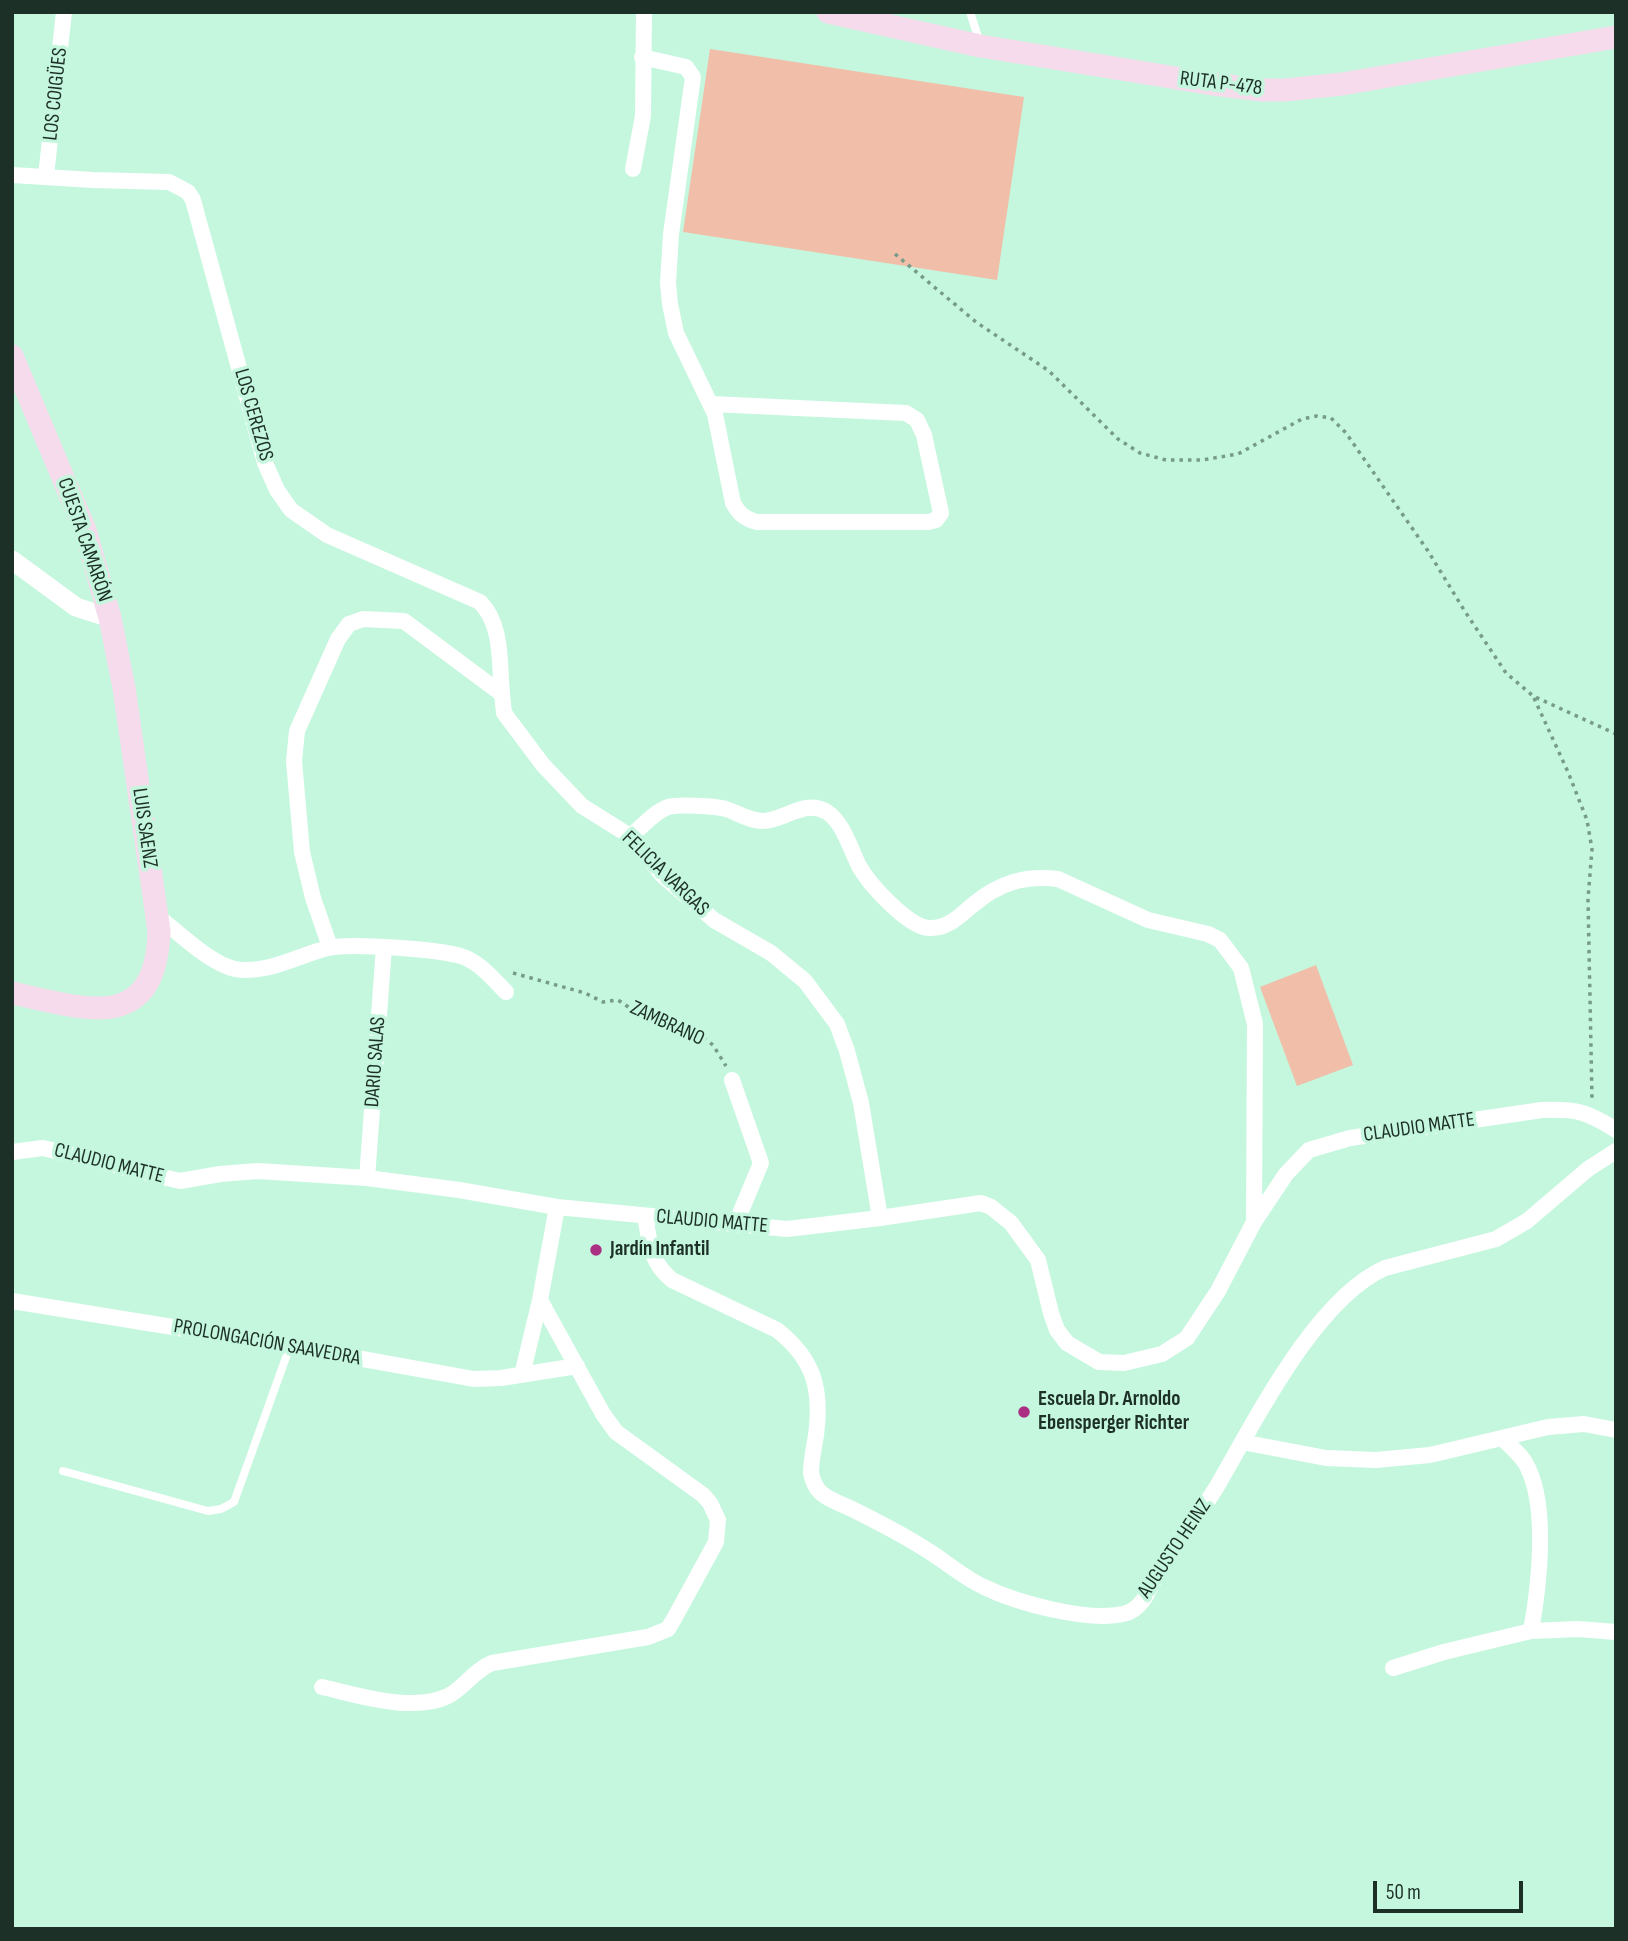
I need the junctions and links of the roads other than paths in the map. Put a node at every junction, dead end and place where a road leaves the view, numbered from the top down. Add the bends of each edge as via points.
1 (64, 12) edge
2 (644, 12) edge
3 (828, 12) edge
4 (970, 12) edge
5 (1616, 37) edge
6 (981, 46) junction
7 (642, 57) junction
8 (633, 169) dead end
9 (12, 175) edge
10 (46, 176) junction
11 (12, 356) edge
12 (711, 404) junction
13 (12, 560) edge
14 (110, 618) junction
15 (502, 694) junction
16 (630, 836) junction
17 (156, 915) junction
18 (330, 947) junction
19 (384, 947) junction
20 (506, 992) dead end
21 (12, 993) edge
22 (732, 1080) road end
23 (1616, 1130) edge
24 (1616, 1151) edge
25 (12, 1152) edge
26 (367, 1178) junction
27 (557, 1207) junction
28 (645, 1216) junction
29 (880, 1219) junction
30 (1254, 1222) junction
31 (736, 1223) junction
32 (540, 1300) junction
33 (12, 1301) edge
34 (290, 1346) junction
35 (577, 1366) junction
36 (522, 1375) junction
37 (1616, 1430) edge
38 (1503, 1439) junction
39 (1242, 1442) junction
40 (63, 1471) dead end
41 (1531, 1631) junction
42 (1616, 1632) edge
43 (1393, 1668) dead end
44 (322, 1687) dead end

1 - 10 street, LOS COIGÜES
2 - 7 street
3 - 6 main road, RUTA P-478
4 - 6 lane
5 - 6 main road, RUTA P-478 via 1285,90 1237,88
7 - 8 street via 643,116
7 - 12 street via 686,67 693,77 668,284 676,333
9 - 10 street, LOS CEREZOS
10 - 15 street, LOS CEREZOS via 169,182 188,192 265,463 277,490 291,510 327,536 480,602 496,632
11 - 14 main road, CUESTA CAMARÓN via 85,530
12 - 12 street via 733,503 749,520 928,522 941,513 924,435 913,416 898,411
13 - 14 street, CUESTA CAMARÓN via 76,607
14 - 17 main road, LUIS SAENZ
15 - 16 street, FELICIA VARGAS via 504,713 543,765 582,806
15 - 18 street via 404,621 363,618 349,624 338,639 297,731 294,761 302,852
16 - 29 street, FELICIA VARGAS via 663,876 714,920 771,953 805,981 837,1024 861,1103
16 - 30 street, CLAUDIO MATTE via 663,809 674,806 724,808 764,821 797,809 822,810 841,829 868,881 920,926 947,925 1003,885 1042,877 1058,879 1148,920 1220,940 1246,979 1255,1024
17 - 18 street via 233,969 270,966
17 - 21 main road, LUIS SAENZ via 158,947 150,979 124,1004 102,1009 79,1007
18 - 19 street
19 - 20 street via 453,953 477,964
19 - 26 street, DARIO SALAS
22 - 31 street via 761,1163
23 - 30 street, CLAUDIO MATTE via 1592,1114 1565,1109 1350,1138 1308,1150
24 - 39 street, AUGUSTO HEINZ via 1527,1222 1496,1239 1385,1268 1360,1282 1311,1332
25 - 26 street, CLAUDIO MATTE via 43,1148 180,1181 258,1171
26 - 27 street, CLAUDIO MATTE
27 - 28 street, CLAUDIO MATTE
27 - 32 street
28 - 31 street, CLAUDIO MATTE
28 - 39 street, AUGUSTO HEINZ via 660,1270 777,1330 807,1362 818,1401 811,1473 822,1494 904,1535 983,1587 1011,1598 1063,1613 1126,1614 1145,1599 1164,1560 1197,1518
29 - 30 street, CLAUDIO MATTE via 981,1203 991,1207 1011,1223 1038,1260 1062,1337 1089,1357 1110,1364 1161,1354 1187,1338
29 - 31 street, CLAUDIO MATTE via 787,1229
32 - 35 street
32 - 36 street
33 - 34 street, PROLONGACIÓN SAAVEDRA
34 - 36 street, PROLONGACIÓN SAAVEDRA via 461,1378
34 - 40 lane via 234,1502 228,1507 208,1511
35 - 36 street, PROLONGACIÓN SAAVEDRA
35 - 44 street via 616,1432 703,1495 716,1513 716,1542 668,1629 648,1637 492,1663 451,1695 424,1702 381,1700
37 - 38 street via 1584,1424 1548,1427
38 - 39 street via 1430,1455 1376,1460 1326,1458
38 - 41 street via 1524,1460 1536,1492 1539,1565
41 - 42 street
41 - 43 street

